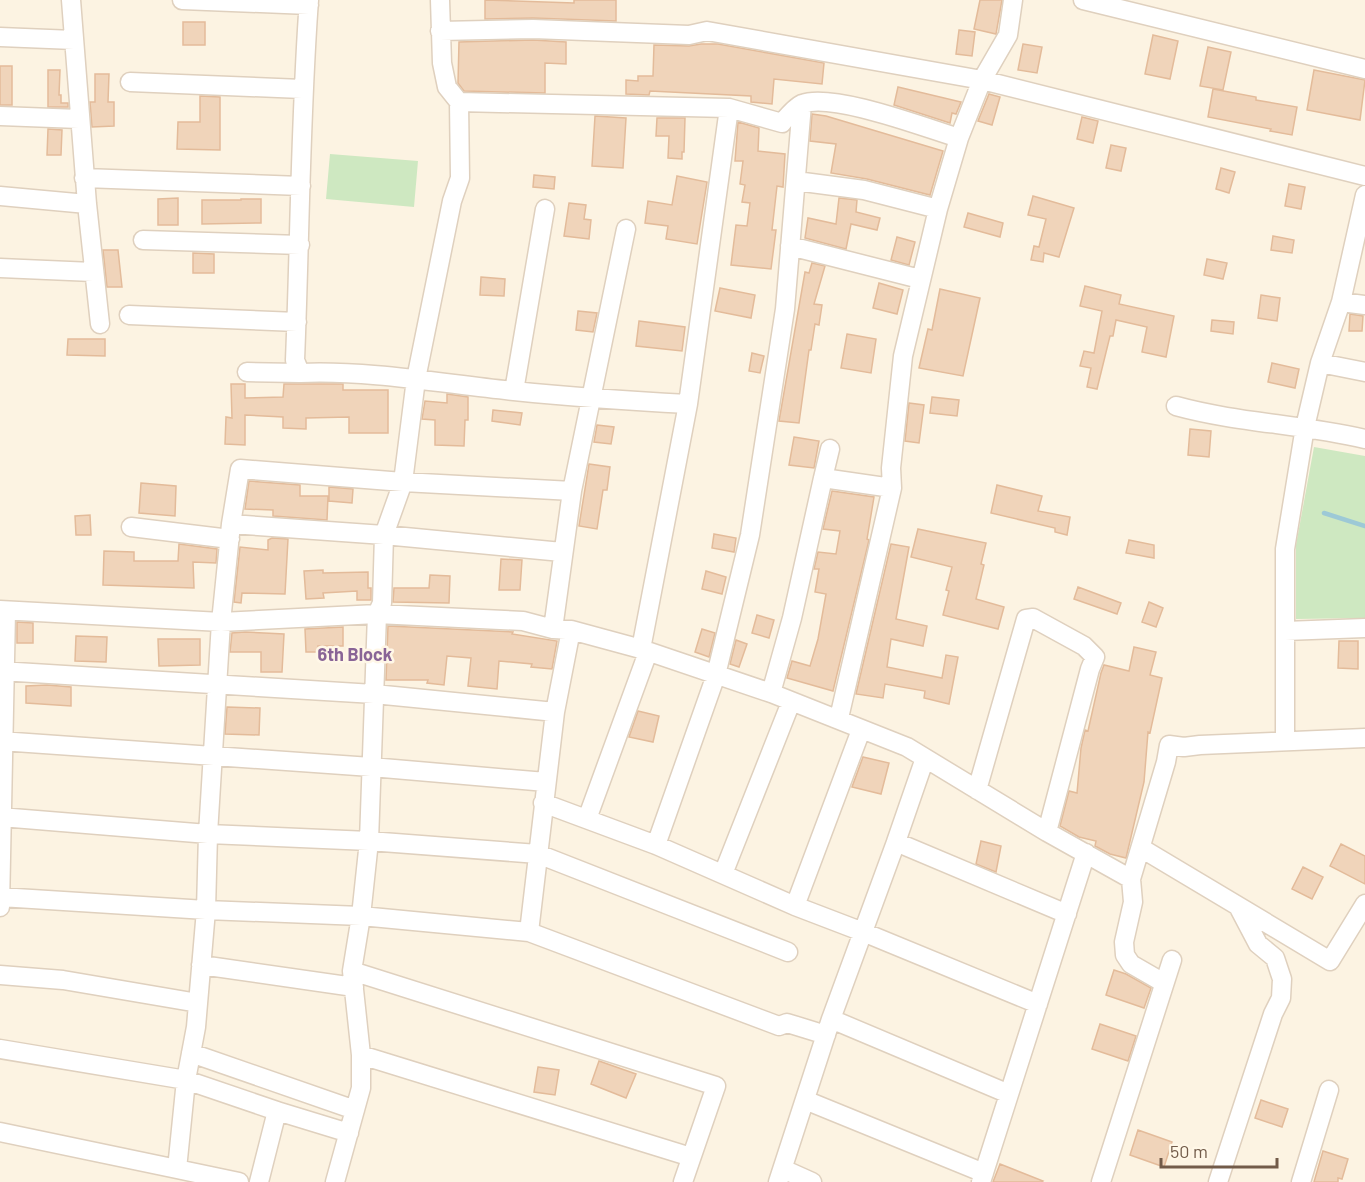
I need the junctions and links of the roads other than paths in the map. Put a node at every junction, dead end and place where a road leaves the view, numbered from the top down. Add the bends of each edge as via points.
1 (71, 0) edge
2 (182, 0) edge
3 (440, 0) edge
4 (1013, 0) edge
5 (1085, 0) edge
6 (309, 2) edge
7 (440, 31) junction
8 (0, 37) edge
9 (74, 40) junction
10 (1365, 69) edge
11 (982, 80) junction
12 (130, 82) dead end
13 (302, 89) junction
14 (459, 102) junction
15 (802, 104) junction
16 (729, 108) junction
17 (0, 116) edge
18 (79, 119) junction
19 (959, 138) junction
20 (1365, 176) edge
21 (84, 178) junction
22 (796, 181) junction
23 (301, 186) junction
24 (1365, 195) edge
25 (0, 196) edge
26 (87, 204) junction
27 (545, 209) dead end
28 (938, 209) junction
29 (626, 229) dead end
30 (143, 240) dead end
31 (300, 245) junction
32 (790, 246) junction
33 (0, 268) edge
34 (93, 272) junction
35 (920, 279) junction
36 (1341, 302) junction
37 (1365, 305) edge
38 (129, 315) dead end
39 (297, 322) junction
40 (100, 324) dead end
41 (1320, 363) junction
42 (247, 372) dead end
43 (1365, 372) edge
44 (300, 373) junction
45 (416, 379) junction
46 (514, 391) junction
47 (590, 399) junction
48 (688, 404) junction
49 (1176, 406) dead end
50 (1305, 427) junction
51 (1365, 439) edge
52 (830, 449) dead end
53 (823, 478) junction
54 (403, 482) junction
55 (892, 488) junction
56 (572, 491) junction
57 (132, 527) dead end
58 (230, 531) junction
59 (384, 535) junction
60 (562, 552) junction
61 (3, 610) edge
62 (377, 614) junction
63 (221, 622) junction
64 (1365, 628) edge
65 (562, 629) junction
66 (1285, 631) junction
67 (645, 651) junction
68 (2, 671) edge
69 (716, 675) junction
70 (218, 684) junction
71 (771, 693) junction
72 (374, 694) junction
73 (791, 702) junction
74 (555, 712) junction
75 (838, 718) junction
76 (861, 730) junction
77 (1365, 738) edge
78 (1285, 741) junction
79 (2, 742) edge
80 (213, 758) junction
81 (926, 758) junction
82 (371, 767) junction
83 (546, 782) junction
84 (977, 790) junction
85 (543, 803) junction
86 (1, 817) edge
87 (587, 819) junction
88 (1047, 832) junction
89 (208, 834) junction
90 (369, 841) junction
91 (896, 842) junction
92 (656, 846) junction
93 (1140, 848) junction
94 (538, 854) junction
95 (1086, 854) junction
96 (723, 874) junction
97 (1131, 879) junction
98 (0, 897) edge
99 (1365, 904) edge
100 (795, 906) junction
101 (1238, 906) junction
102 (0, 907) edge
103 (206, 910) junction
104 (1067, 914) junction
105 (362, 916) junction
106 (529, 932) junction
107 (863, 932) junction
108 (788, 952) dead end
109 (1172, 960) dead end
110 (201, 965) junction
111 (0, 975) edge
112 (353, 979) junction
113 (1164, 983) junction
114 (198, 1003) junction
115 (1038, 1004) junction
116 (829, 1027) junction
117 (0, 1049) edge
118 (191, 1053) junction
119 (361, 1055) junction
120 (186, 1080) junction
121 (1329, 1090) dead end
122 (1009, 1095) junction
123 (805, 1100) junction
124 (355, 1110) junction
125 (277, 1111) junction
126 (0, 1126) edge
127 (0, 1132) edge
128 (349, 1132) junction
129 (691, 1157) junction
130 (177, 1169) junction
131 (780, 1175) edge
132 (982, 1177) edge
133 (239, 1182) edge
134 (259, 1182) edge
135 (335, 1182) edge
136 (683, 1182) edge
137 (812, 1182) edge
138 (1101, 1182) edge
139 (1218, 1182) edge
140 (1301, 1182) edge

1 - 9 street
2 - 6 street
3 - 7 street
4 - 11 street via 1008,35
5 - 10 street
6 - 13 street
7 - 11 street via 533,29 689,35 707,31
7 - 14 street via 447,87
8 - 9 street
9 - 18 street
11 - 19 street
11 - 20 street
12 - 13 street
13 - 23 street
14 - 16 street
14 - 45 street via 460,178
15 - 16 street via 782,123
15 - 19 street via 845,104
15 - 22 street
16 - 48 street
17 - 18 street
18 - 21 street
19 - 28 street
21 - 23 street
21 - 26 street
22 - 28 street via 864,190
22 - 32 street
23 - 31 street
24 - 36 street
25 - 26 street
26 - 34 street
27 - 46 street
28 - 35 street
29 - 47 street
30 - 31 street
31 - 39 street
32 - 35 street
32 - 69 street via 785,309 750,535
33 - 34 street
34 - 40 street
35 - 55 street via 903,356
36 - 37 street
36 - 41 street
38 - 39 street
39 - 44 street via 295,360
41 - 43 street
41 - 50 street
42 - 44 street
44 - 45 street
45 - 46 street
45 - 54 street
46 - 47 street
47 - 48 street
47 - 56 street
48 - 67 street
49 - 50 street
50 - 51 street
50 - 66 street via 1285,549
52 - 53 street
53 - 55 street
53 - 71 street
54 - 56 street
54 - 58 street via 240,469
54 - 59 street
55 - 75 street
56 - 60 street
57 - 58 street
58 - 59 street
58 - 63 street
59 - 60 street
59 - 62 street via 382,603
60 - 65 street
61 - 63 street
61 - 68 street
62 - 63 street
62 - 65 street via 523,621
62 - 72 street
63 - 70 street
64 - 66 street
65 - 67 street
65 - 74 street
66 - 78 street
67 - 69 street
67 - 87 street
68 - 70 street
68 - 79 street
69 - 71 street
69 - 92 street
70 - 72 street
70 - 80 street
71 - 73 street
72 - 74 street
72 - 82 street
73 - 75 street
73 - 96 street
74 - 83 street
75 - 76 street
76 - 81 street
76 - 100 street
77 - 78 street
78 - 93 street via 1169,745
79 - 80 street
79 - 86 street
80 - 82 street
80 - 89 street
81 - 84 street
81 - 91 street
82 - 83 street
82 - 90 street
83 - 85 street
84 - 88 street
84 - 88 street via 1026,619 1033,618 1084,646 1095,657
85 - 87 street
85 - 94 street
86 - 89 street
86 - 98 street
87 - 92 street
88 - 95 street
89 - 90 street
89 - 103 street
90 - 94 street
90 - 105 street
91 - 104 street
91 - 107 street
92 - 96 street
93 - 97 street
93 - 101 street
94 - 106 street
94 - 108 street
95 - 97 street
95 - 104 street
96 - 100 street
97 - 113 street via 1133,902 1125,955 1131,964
98 - 102 street
98 - 103 street
99 - 101 street via 1330,961
100 - 107 street
101 - 139 street via 1258,944 1275,958 1282,979 1281,998
103 - 105 street
103 - 110 street
104 - 115 street
105 - 106 street
105 - 112 street
106 - 116 street via 779,1026 788,1023
107 - 115 street
107 - 116 street
109 - 113 street
110 - 112 street
110 - 114 street
111 - 114 street via 63,980
112 - 119 street
112 - 129 street via 716,1086
113 - 138 street
114 - 118 street
115 - 122 street
116 - 122 street
116 - 123 street
117 - 120 street
118 - 120 street
118 - 124 street
119 - 124 street via 361,1088
119 - 129 street
120 - 125 street
120 - 130 street
121 - 140 street
122 - 132 street
123 - 131 street
123 - 132 street
124 - 128 street
125 - 128 street
125 - 134 street
126 - 127 street
127 - 130 street
128 - 135 street
129 - 136 street
130 - 133 street
131 - 137 street

